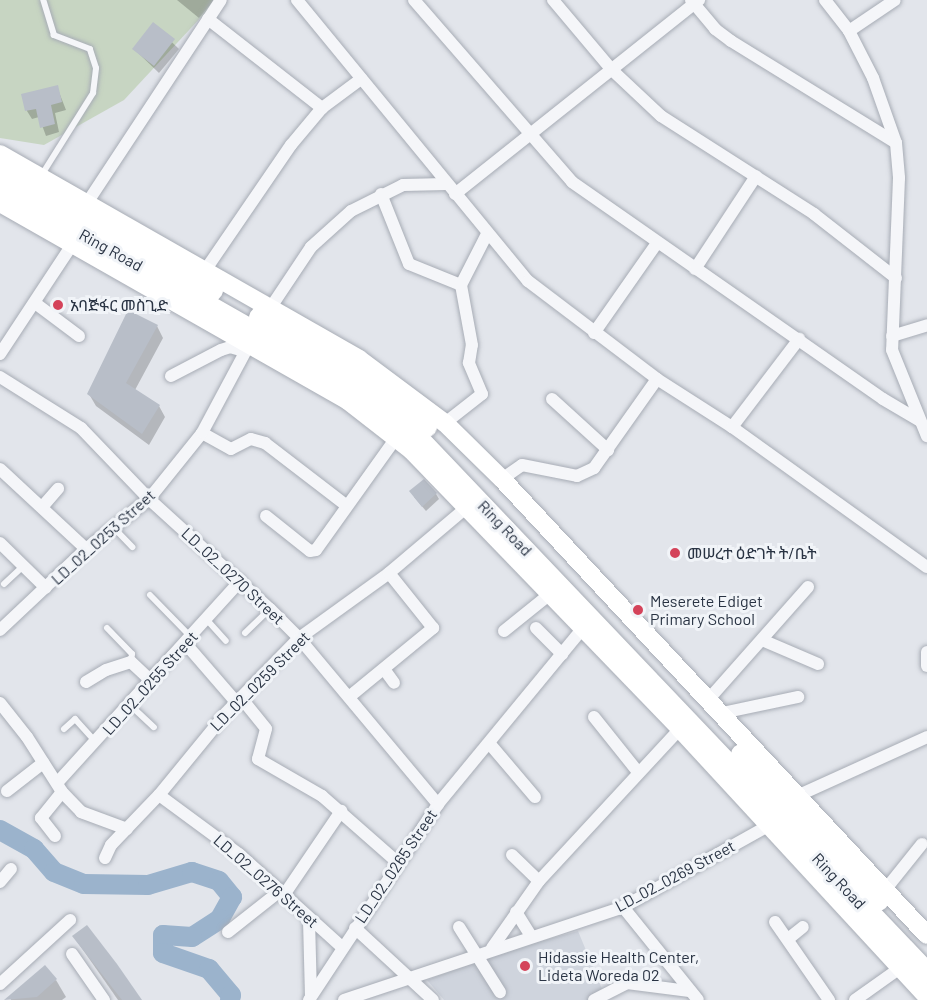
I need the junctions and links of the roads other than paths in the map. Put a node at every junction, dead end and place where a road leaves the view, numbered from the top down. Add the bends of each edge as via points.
1 (43, 0) edge
2 (221, 0) edge
3 (297, 0) edge
4 (414, 0) edge
5 (553, 0) edge
6 (825, 0) edge
7 (895, 0) edge
8 (695, 1) edge
9 (208, 19) junction
10 (849, 31) junction
11 (612, 70) junction
12 (361, 79) junction
13 (322, 108) junction
14 (528, 134) junction
15 (896, 144) junction
16 (0, 153) edge
17 (0, 169) edge
18 (756, 176) junction
19 (41, 177) junction
20 (446, 184) junction
21 (0, 187) edge
22 (381, 194) junction
23 (455, 194) junction
24 (0, 203) edge
25 (87, 203) junction
26 (487, 234) junction
27 (657, 243) junction
28 (72, 245) junction
29 (695, 269) junction
30 (204, 272) junction
31 (896, 278) junction
32 (461, 285) junction
33 (35, 303) junction
34 (271, 307) junction
35 (927, 325) edge
36 (594, 333) junction
37 (80, 336) dead end
38 (892, 336) junction
39 (799, 339) junction
40 (247, 347) junction
41 (0, 354) edge
42 (171, 376) dead end
43 (0, 377) edge
44 (657, 379) junction
45 (552, 399) dead end
46 (920, 421) junction
47 (445, 423) junction
48 (732, 427) junction
49 (202, 432) junction
50 (927, 436) edge
51 (396, 438) junction
52 (608, 450) junction
53 (0, 469) edge
54 (502, 479) junction
55 (58, 489) dead end
56 (149, 500) junction
57 (43, 506) junction
58 (347, 506) junction
59 (467, 507) junction
60 (266, 516) dead end
61 (112, 527) junction
62 (0, 543) edge
63 (132, 547) dead end
64 (87, 549) junction
65 (23, 565) junction
66 (927, 567) edge
67 (389, 573) junction
68 (240, 581) junction
69 (4, 584) dead end
70 (808, 587) dead end
71 (46, 588) junction
72 (550, 594) junction
73 (150, 595) dead end
74 (270, 609) junction
75 (207, 620) junction
76 (1, 627) edge
77 (107, 628) dead end
78 (536, 628) dead end
79 (583, 628) junction
80 (504, 631) dead end
81 (245, 633) dead end
82 (299, 638) junction
83 (188, 640) junction
84 (762, 640) junction
85 (226, 641) dead end
86 (927, 652) edge
87 (562, 654) junction
88 (131, 662) junction
89 (818, 664) dead end
90 (927, 666) edge
91 (384, 669) junction
92 (149, 679) junction
93 (86, 682) dead end
94 (394, 683) dead end
95 (798, 697) dead end
96 (349, 698) junction
97 (708, 700) junction
98 (239, 701) junction
99 (0, 703) edge
100 (129, 704) junction
101 (722, 713) junction
102 (594, 717) dead end
103 (154, 727) dead end
104 (64, 729) dead end
105 (680, 729) junction
106 (927, 737) edge
107 (97, 743) junction
108 (489, 743) junction
109 (43, 763) junction
110 (638, 772) junction
111 (60, 788) junction
112 (8, 791) dead end
113 (159, 795) junction
114 (535, 796) dead end
115 (797, 796) junction
116 (438, 804) junction
117 (341, 811) junction
118 (768, 826) junction
119 (127, 829) junction
120 (55, 836) dead end
121 (922, 844) dead end
122 (512, 855) dead end
123 (105, 858) dead end
124 (398, 862) junction
125 (11, 869) dead end
126 (539, 881) junction
127 (0, 882) edge
128 (885, 890) junction
129 (282, 893) junction
130 (623, 907) junction
131 (516, 912) junction
132 (70, 920) dead end
133 (309, 920) junction
134 (775, 922) dead end
135 (459, 927) dead end
136 (803, 927) dead end
137 (355, 928) junction
138 (228, 932) dead end
139 (927, 935) edge
140 (531, 936) junction
141 (788, 939) junction
142 (342, 946) junction
143 (492, 948) junction
144 (927, 953) edge
145 (72, 954) dead end
146 (477, 955) junction
147 (900, 968) junction
148 (927, 973) edge
149 (409, 978) junction
150 (0, 984) edge
151 (500, 992) dead end
152 (694, 995) edge
153 (310, 997) edge
154 (927, 997) edge
155 (98, 998) edge
156 (344, 1000) edge
157 (431, 1000) edge
158 (594, 1000) edge
159 (829, 1000) edge
160 (855, 1000) edge

1 - 19 lane via 54,35 90,49 96,68 93,93
2 - 9 street
3 - 12 street
4 - 14 street
5 - 11 street
6 - 10 street
7 - 10 street
8 - 11 street
8 - 15 street via 731,41
9 - 13 street
9 - 25 street
10 - 15 street via 884,104
11 - 14 street
11 - 18 street via 662,116
12 - 13 street
12 - 20 street
13 - 30 street via 291,145
14 - 23 street
14 - 27 street via 572,182
15 - 31 street
16 - 19 main road
17 - 144 highway, Ring Road via 312,346 402,405 446,445
18 - 29 street
18 - 31 street via 814,214
19 - 25 main road
20 - 22 street via 413,183
20 - 23 street
21 - 148 highway, Ring Road via 322,370 417,437
22 - 32 street via 410,264
22 - 34 street via 326,231
23 - 26 street
24 - 28 main road
25 - 30 main road
26 - 32 street
26 - 36 street via 528,281
27 - 29 street
27 - 36 street
28 - 33 street
28 - 40 main road
29 - 39 street
30 - 34 main road
31 - 38 street
32 - 47 street via 472,345 469,363 482,394
33 - 37 street
33 - 41 street
34 - 47 main road via 359,359
35 - 38 street
36 - 44 street
38 - 46 street via 894,360
39 - 46 street via 890,405
39 - 48 street
40 - 42 street via 221,350
40 - 49 street, LD_02_0253 Street
40 - 51 main road via 348,401
43 - 56 street, LD_02_0270 Street via 81,428
44 - 48 street
44 - 52 street
45 - 52 street
46 - 50 street
47 - 54 main road
48 - 66 street
49 - 56 street, LD_02_0253 Street
49 - 58 street via 231,449 251,439 265,443
51 - 58 street
51 - 59 main road
52 - 54 street via 594,468 577,476 522,465
53 - 57 street
54 - 97 main road
55 - 57 street
56 - 61 street, LD_02_0253 Street
56 - 68 street, LD_02_0270 Street
57 - 64 street
58 - 60 street via 313,551
59 - 67 street, LD_02_0259 Street
59 - 72 main road
61 - 63 lane
61 - 64 street, LD_02_0253 Street
62 - 65 street
64 - 71 street, LD_02_0253 Street
65 - 69 lane
65 - 71 street
67 - 82 street, LD_02_0259 Street
67 - 91 street via 433,628
68 - 74 street, LD_02_0270 Street
68 - 75 street, LD_02_0255 Street
70 - 84 street
71 - 76 street, LD_02_0253 Street
72 - 79 main road
72 - 80 street
73 - 83 lane
74 - 81 lane
74 - 82 street, LD_02_0270 Street
75 - 83 street, LD_02_0255 Street
75 - 85 lane
77 - 88 lane via 132,654
78 - 87 street
79 - 87 street, LD_02_0265 Street
79 - 105 main road
82 - 96 street, LD_02_0270 Street
82 - 98 street, LD_02_0259 Street
83 - 92 street, LD_02_0255 Street
83 - 98 street
84 - 89 street
84 - 97 street
86 - 90 street
87 - 108 street, LD_02_0265 Street
88 - 92 street
88 - 93 street
91 - 94 street
91 - 96 street
92 - 100 street, LD_02_0255 Street
95 - 101 street
96 - 116 street, LD_02_0270 Street
97 - 101 main road
98 - 113 street, LD_02_0259 Street
98 - 117 street via 265,726 258,759
99 - 109 street
100 - 103 lane
100 - 107 street, LD_02_0255 Street
101 - 115 main road
102 - 110 street
104 - 107 lane via 75,719
105 - 110 street
105 - 118 main road
106 - 115 street
107 - 111 street, LD_02_0255 Street
108 - 114 street
108 - 116 street, LD_02_0265 Street
109 - 111 street
109 - 112 street
110 - 126 street
111 - 119 street via 81,812
111 - 120 street, LD_02_0255 Street via 40,818
113 - 119 street, LD_02_0259 Street
113 - 129 street, LD_02_0276 Street via 239,854
115 - 128 main road
116 - 124 street, LD_02_0265 Street
117 - 124 street
117 - 129 street
118 - 130 street, LD_02_0269 Street
118 - 147 main road
119 - 123 street, LD_02_0259 Street
121 - 128 street
122 - 126 street
124 - 137 street, LD_02_0265 Street
125 - 127 street
126 - 131 street
128 - 139 main road
129 - 133 street, LD_02_0276 Street
129 - 138 street
130 - 140 street, LD_02_0269 Street
130 - 152 street
131 - 140 street
131 - 143 street
132 - 150 street
133 - 142 street, LD_02_0276 Street
133 - 153 street, LD_02_0265 Street
134 - 141 street
135 - 146 street
136 - 141 street
137 - 142 street, LD_02_0265 Street
137 - 149 street
140 - 143 street, LD_02_0269 Street
141 - 159 street
142 - 153 street, LD_02_0265 Street
143 - 146 street, LD_02_0269 Street
145 - 155 street
146 - 149 street, LD_02_0269 Street
146 - 151 street
147 - 154 main road
147 - 160 street
149 - 156 street, LD_02_0269 Street
149 - 157 street
152 - 158 street via 627,983

